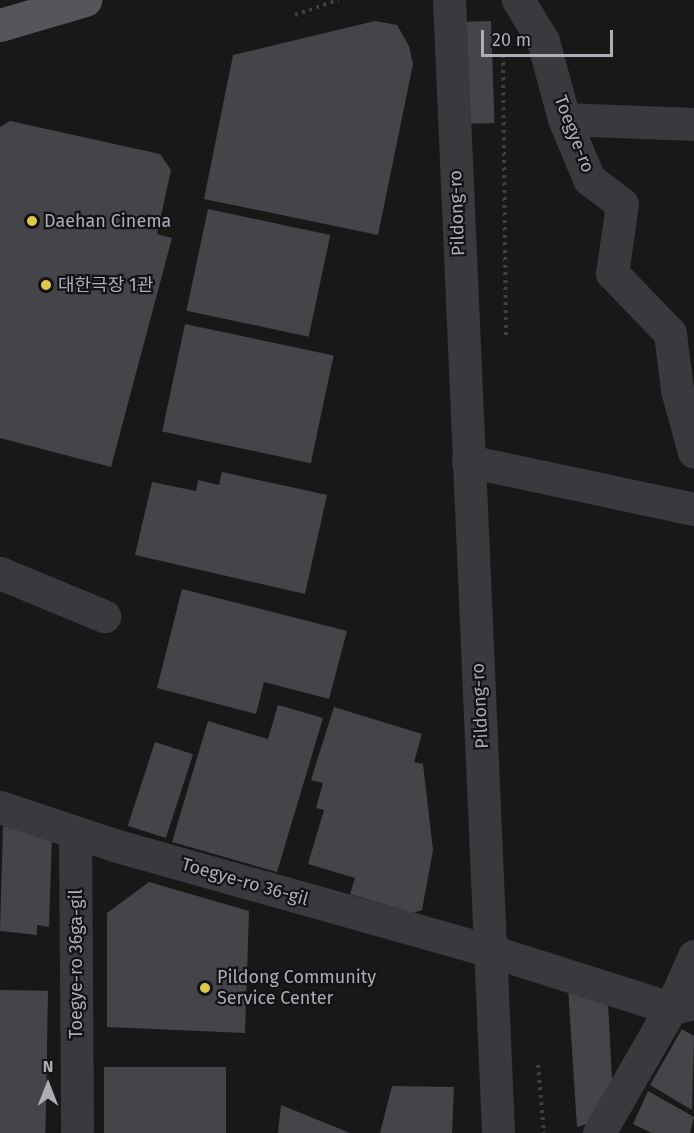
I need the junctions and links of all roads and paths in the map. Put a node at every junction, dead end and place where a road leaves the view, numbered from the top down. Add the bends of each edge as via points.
1 (85, 0) edge
2 (338, 0) edge
3 (448, 0) edge
4 (518, 0) edge
5 (295, 15) dead end
6 (0, 25) edge
7 (564, 119) junction
8 (694, 124) edge
9 (694, 452) edge
10 (468, 461) junction
11 (693, 504) edge
12 (0, 573) edge
13 (104, 616) dead end
14 (0, 807) edge
15 (75, 832) junction
16 (491, 951) junction
17 (694, 956) edge
18 (683, 1006) edge
19 (77, 1133) edge
20 (498, 1133) edge
21 (599, 1133) edge

1 - 6 main road
2 - 5 path
3 - 10 street, Pildong-ro
4 - 7 street, Toegye-ro via 543,41
7 - 8 street
7 - 9 street, Toegye-ro via 589,178 622,204 612,273 670,333 677,390
10 - 11 street
10 - 16 street, Pildong-ro
12 - 13 street
14 - 15 street, Toegye-ro 36-gil
15 - 16 street, Toegye-ro 36-gil
15 - 19 street, Toegye-ro 36ga-gil
16 - 18 street
16 - 20 street, Pildong-ro
17 - 18 street
18 - 21 street

